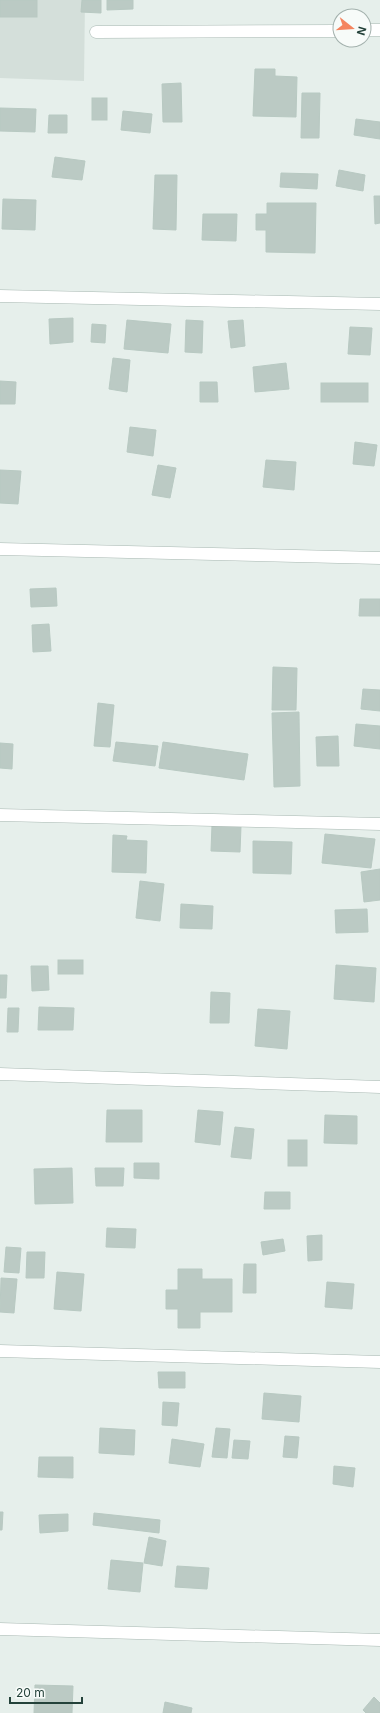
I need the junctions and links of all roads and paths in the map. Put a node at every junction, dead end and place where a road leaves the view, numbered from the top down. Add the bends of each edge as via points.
1 (332, 31) edge
2 (96, 32) dead end
3 (0, 296) edge
4 (380, 304) edge
5 (0, 550) edge
6 (380, 558) edge
7 (0, 815) edge
8 (380, 824) edge
9 (0, 1074) edge
10 (380, 1087) edge
11 (0, 1351) edge
12 (380, 1362) edge
13 (0, 1629) edge
14 (380, 1640) edge

1 - 2 street
3 - 4 street
5 - 6 street
7 - 8 street
9 - 10 street
11 - 12 street
13 - 14 street

